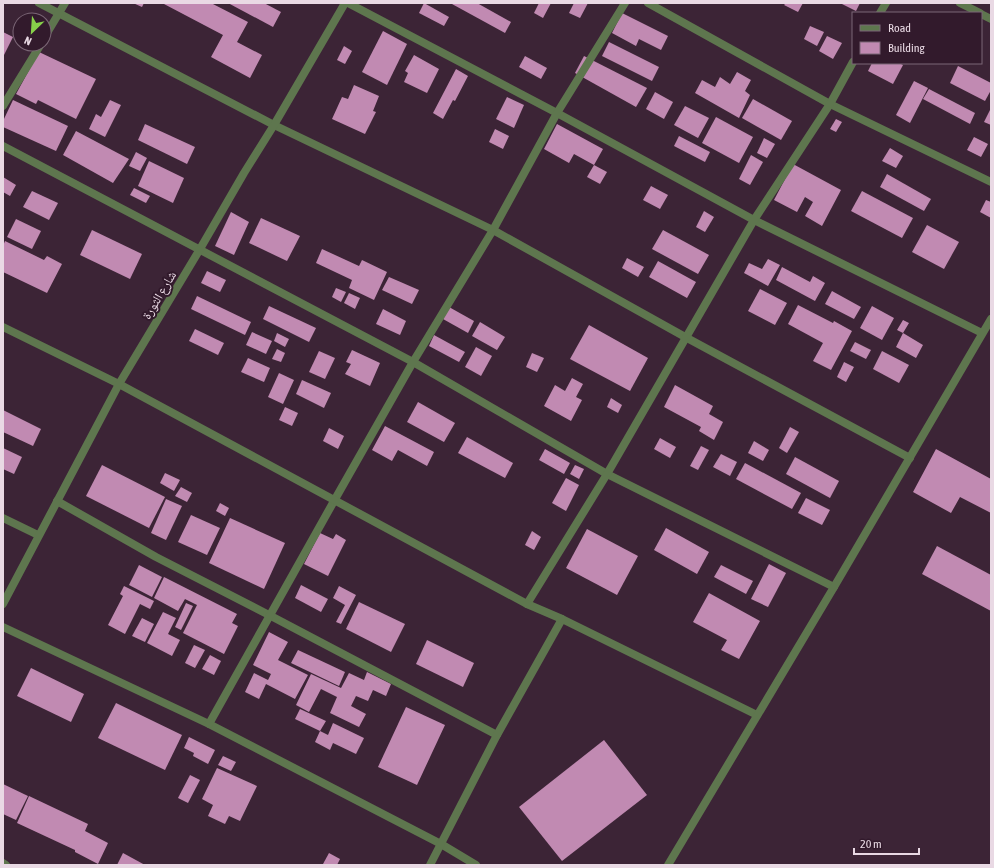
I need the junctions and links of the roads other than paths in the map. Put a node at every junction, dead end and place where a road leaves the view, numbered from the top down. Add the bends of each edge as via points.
1 (39, 3) edge
2 (65, 3) edge
3 (345, 3) edge
4 (348, 3) edge
5 (625, 3) edge
6 (648, 3) edge
7 (886, 3) edge
8 (960, 3) edge
9 (881, 12) edge
10 (978, 12) edge
11 (60, 13) junction
12 (982, 14) edge
13 (991, 19) edge
14 (52, 26) edge
15 (36, 52) edge
16 (852, 64) edge
17 (830, 104) junction
18 (3, 106) edge
19 (557, 113) junction
20 (274, 125) junction
21 (3, 146) edge
22 (991, 182) edge
23 (754, 220) junction
24 (493, 230) junction
25 (200, 250) junction
26 (991, 319) edge
27 (3, 327) edge
28 (982, 333) junction
29 (687, 338) junction
30 (414, 362) junction
31 (119, 384) junction
32 (910, 458) junction
33 (608, 474) junction
34 (334, 501) junction
35 (57, 502) junction
36 (3, 518) edge
37 (38, 535) junction
38 (834, 587) junction
39 (3, 604) edge
40 (527, 604) junction
41 (270, 615) junction
42 (562, 619) junction
43 (3, 628) edge
44 (757, 715) junction
45 (209, 724) junction
46 (497, 735) junction
47 (441, 844) junction
48 (3, 863) edge
49 (6, 865) edge
50 (430, 865) edge
51 (476, 865) edge
52 (668, 865) edge

1 - 11 street
2 - 11 street
3 - 20 street, شارع الثورة
4 - 19 street
5 - 19 street
6 - 17 street
7 - 9 street
8 - 10 street
11 - 14 street
11 - 20 street
12 - 13 street
15 - 18 street
16 - 17 street
17 - 22 street
17 - 23 street
19 - 23 street
19 - 24 street
20 - 24 street
20 - 25 street, شارع الثورة
21 - 25 street
23 - 28 street
23 - 29 street
24 - 29 street
24 - 30 street
25 - 30 street
25 - 31 street, شارع الثورة
26 - 28 street
27 - 31 street
28 - 32 street
29 - 32 street
29 - 33 street
30 - 33 street
30 - 34 street
31 - 34 street
31 - 35 street, شارع الثورة
32 - 38 street
33 - 38 street
33 - 40 street
34 - 40 street
34 - 41 street
35 - 37 street, شارع الثورة
35 - 41 street via 156,557
36 - 37 street
37 - 39 street, شارع الثورة
38 - 44 street
40 - 42 street
41 - 45 street
41 - 46 street
42 - 44 street
42 - 46 street
43 - 45 street
44 - 52 street
45 - 47 street
46 - 47 street
47 - 50 street
47 - 51 street
48 - 49 street

